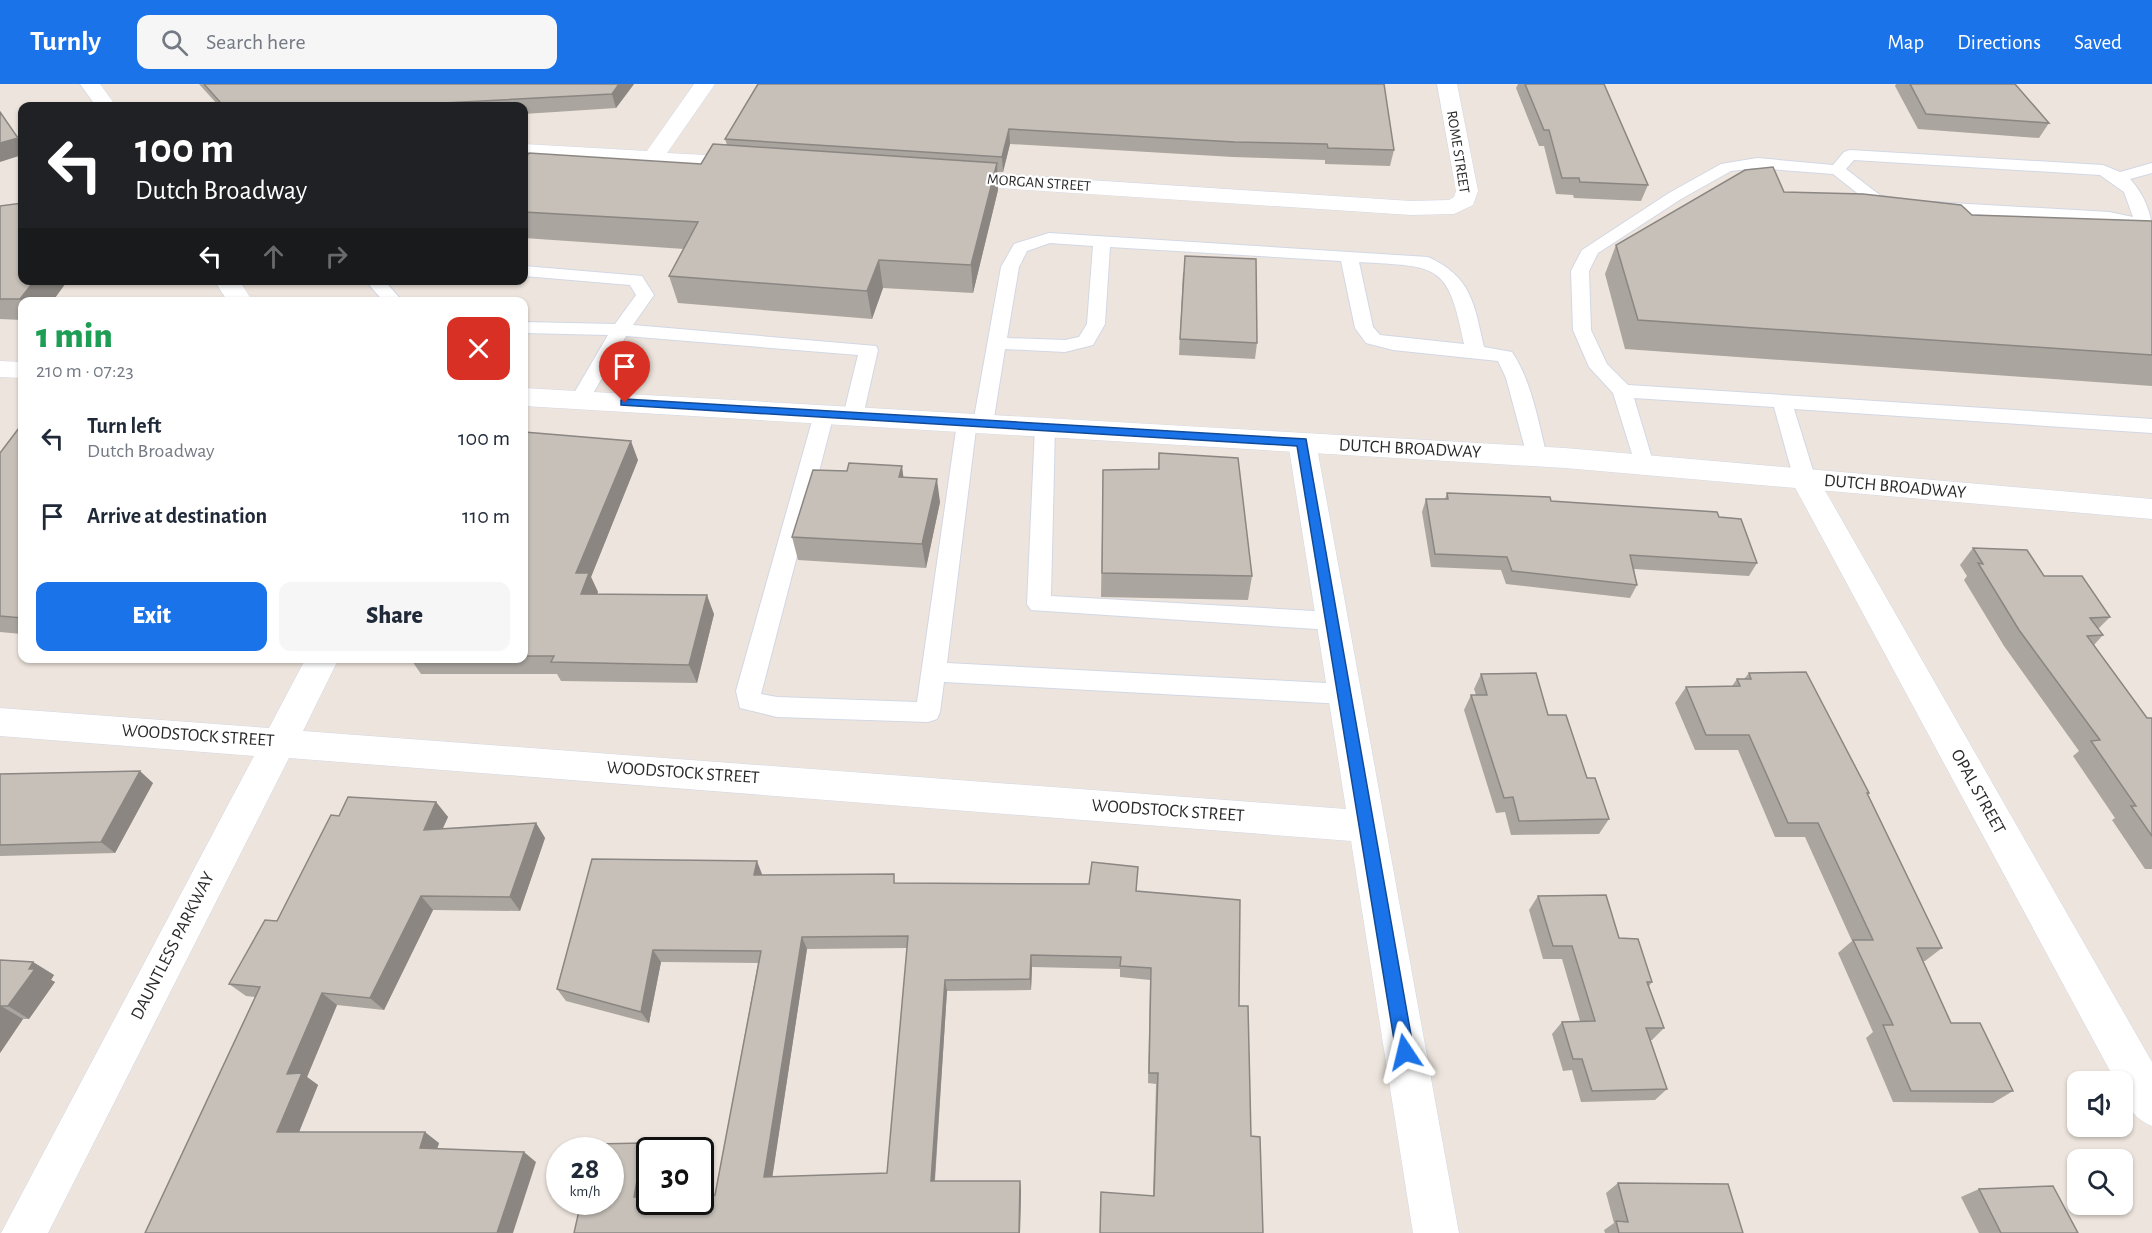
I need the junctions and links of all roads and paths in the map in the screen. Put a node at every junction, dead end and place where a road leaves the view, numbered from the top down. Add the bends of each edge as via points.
1 (705, 84) edge
2 (1447, 84) edge
3 (95, 85) edge
4 (104, 102) edge
5 (528, 150) edge
6 (653, 158) junction
7 (772, 166) edge
8 (2152, 168) edge
9 (1837, 170) junction
10 (938, 177) edge
11 (2120, 177) junction
12 (1411, 208) joint
13 (2147, 225) edge
14 (1102, 241) junction
15 (1349, 256) junction
16 (528, 271) edge
17 (379, 285) edge
18 (389, 297) edge
19 (528, 327) edge
20 (620, 330) junction
21 (997, 343) junction
22 (1475, 351) junction
23 (0, 369) edge
24 (18, 370) edge
25 (1622, 391) junction
26 (528, 397) edge
27 (580, 400) junction
28 (1782, 401) junction
29 (824, 414) junction
30 (853, 416) junction
31 (975, 423) junction
32 (2152, 426) edge
33 (1045, 427) junction
34 (1302, 442) junction
35 (1537, 456) junction
36 (1644, 465) junction
37 (1805, 480) junction
38 (2152, 509) edge
39 (1332, 621) junction
40 (320, 663) edge
41 (932, 672) junction
42 (1344, 693) junction
43 (0, 722) edge
44 (279, 742) junction
45 (1366, 826) junction
46 (2152, 1104) edge
47 (24, 1233) edge
48 (1436, 1233) edge

1 - 6 street
2 - 12 street, ROME STREET via 1467,191 1465,200 1454,207
3 - 4 street
5 - 6 street
6 - 7 street
8 - 11 lane
9 - 11 lane via 1850,155 2103,170
9 - 13 lane via 1876,200 1891,204 2109,217
9 - 25 lane via 1757,163 1727,167 1591,250 1580,271 1582,330 1599,367
10 - 12 street, MORGAN STREET
11 - 13 lane via 2137,197
14 - 15 lane
14 - 21 lane via 1049,238 1020,248 1010,267
14 - 21 lane via 1096,324 1086,341 1065,346
15 - 22 lane via 1422,261 1440,267 1459,286
15 - 22 lane via 1364,328 1373,339
16 - 20 lane via 636,279 645,295
17 - 18 lane
19 - 20 lane
20 - 27 lane
20 - 30 lane via 869,350
21 - 31 lane
22 - 35 lane via 1504,356 1510,363
23 - 24 street
25 - 28 lane
25 - 36 lane
26 - 27 street, DUTCH BROADWAY
27 - 29 street, DUTCH BROADWAY
28 - 32 lane
28 - 37 lane
29 - 30 street, DUTCH BROADWAY
29 - 41 lane via 748,692 749,701 777,707 928,712
30 - 31 street, DUTCH BROADWAY
31 - 33 street, DUTCH BROADWAY
31 - 41 lane
33 - 34 street, DUTCH BROADWAY
33 - 39 lane via 1039,603
34 - 35 street, DUTCH BROADWAY
34 - 39 street
35 - 36 street, DUTCH BROADWAY
36 - 37 street, DUTCH BROADWAY
37 - 38 street, DUTCH BROADWAY
37 - 46 street, OPAL STREET
39 - 42 street
40 - 44 street, DAUNTLESS PARKWAY
41 - 42 lane
42 - 45 street
43 - 44 street, WOODSTOCK STREET
44 - 45 street, WOODSTOCK STREET
44 - 47 street, DAUNTLESS PARKWAY
45 - 48 street

